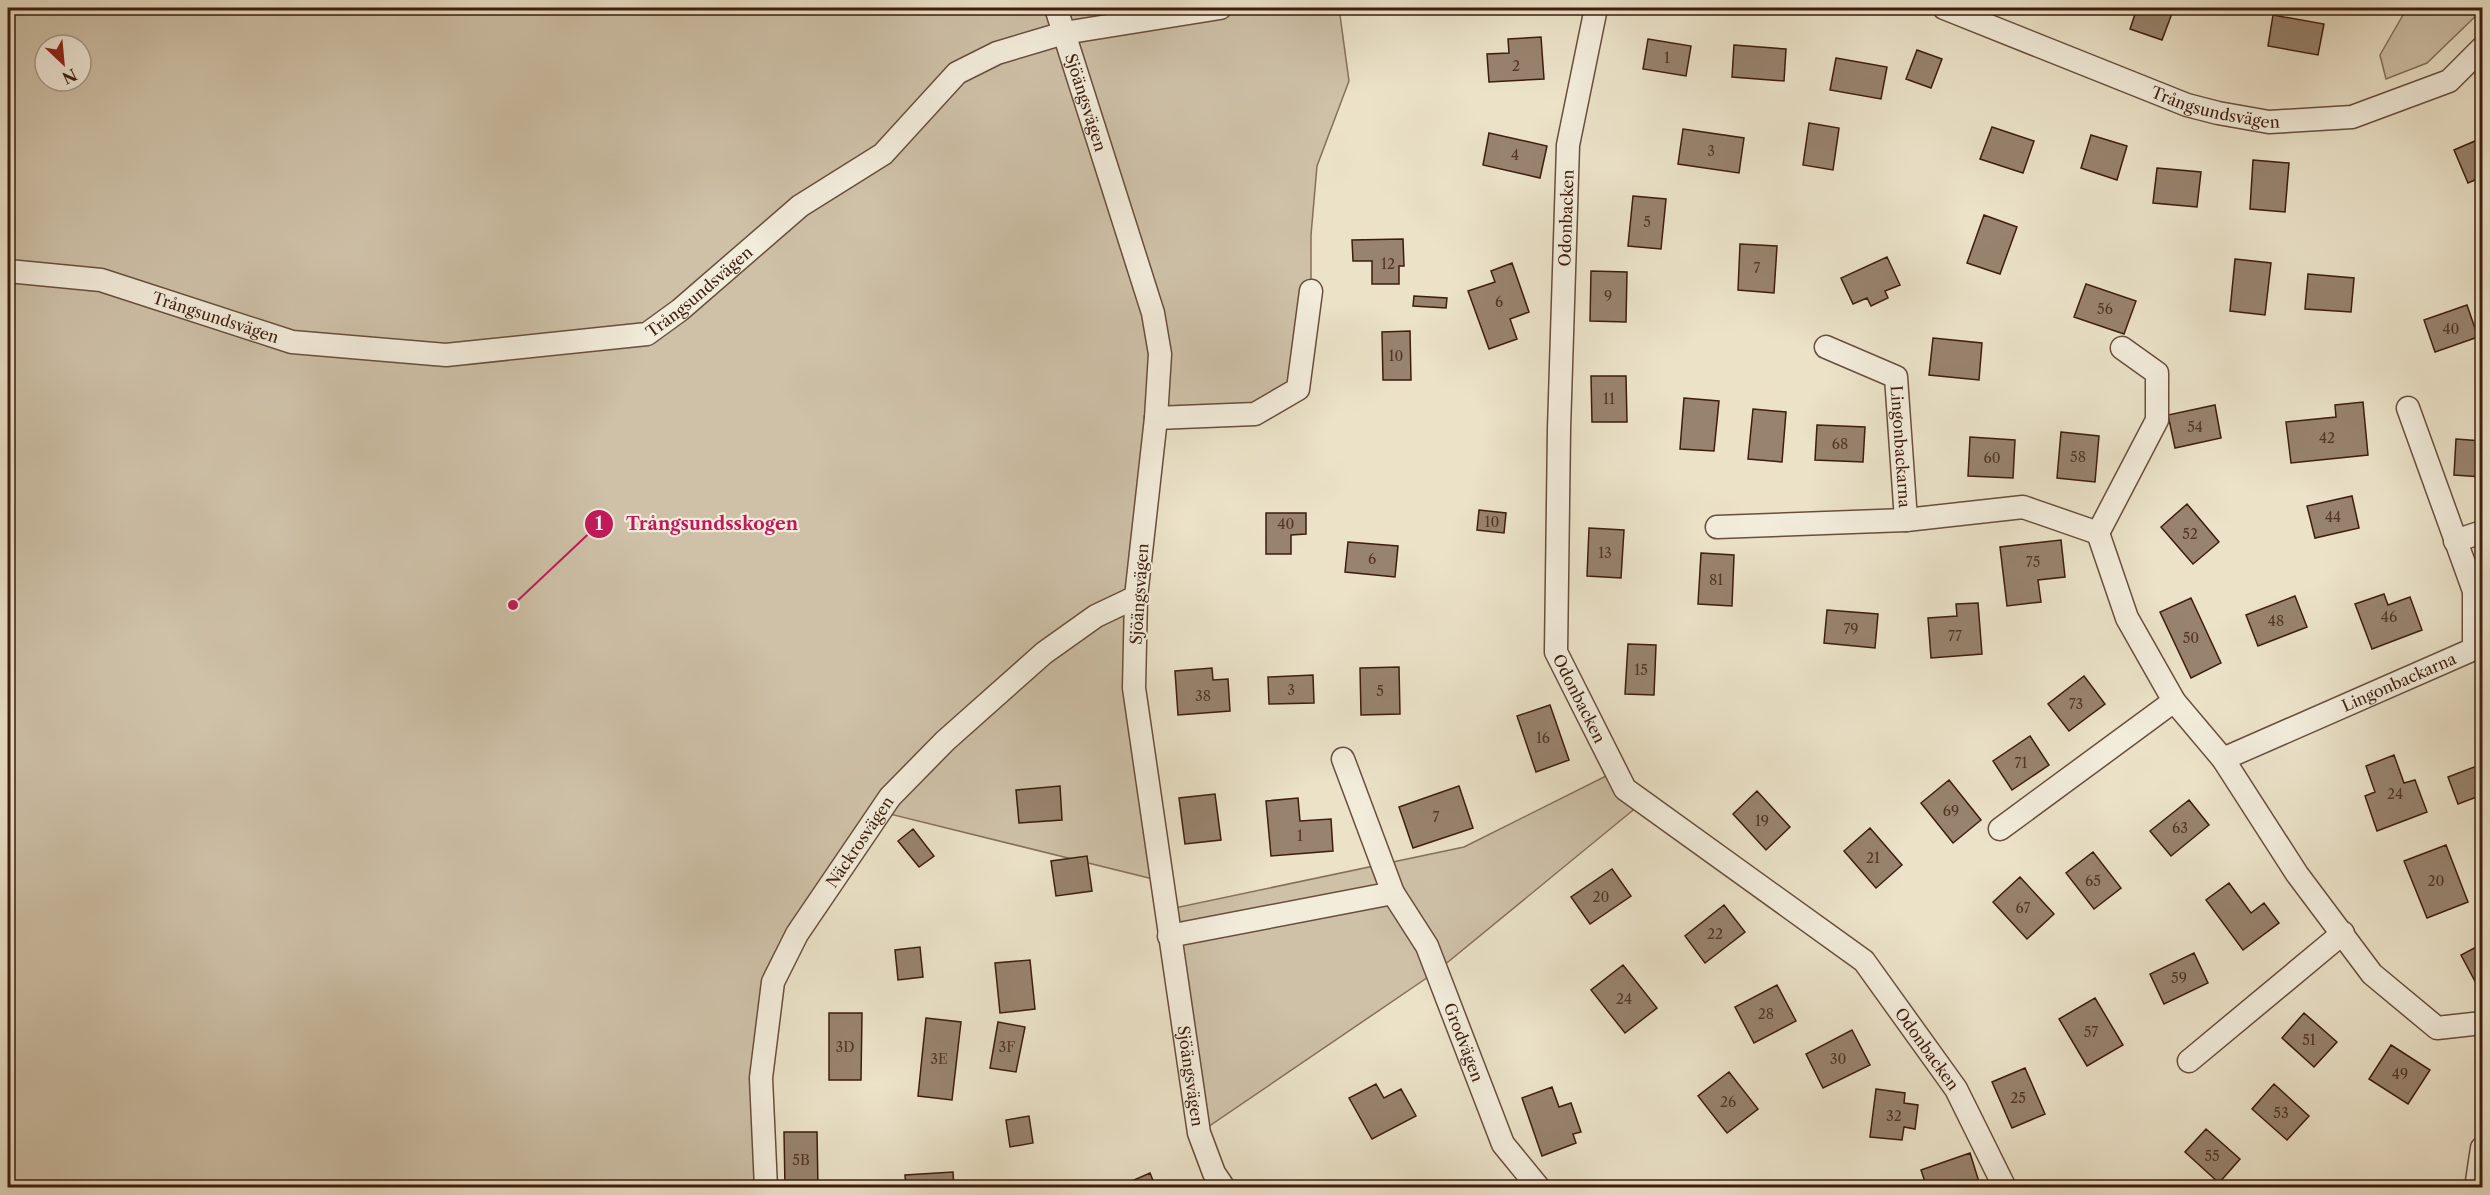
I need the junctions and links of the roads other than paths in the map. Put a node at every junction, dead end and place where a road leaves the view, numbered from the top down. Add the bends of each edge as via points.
1 (1056, 8) edge
2 (1220, 8) edge
3 (1596, 8) edge
4 (1944, 8) edge
5 (1064, 33) junction
6 (2482, 48) edge
7 (8, 271) edge
8 (1311, 291) dead end
9 (1826, 348) dead end
10 (2121, 348) dead end
11 (2408, 408) dead end
12 (1156, 418) junction
13 (1906, 519) junction
14 (1717, 527) dead end
15 (2482, 532) edge
16 (2098, 533) junction
17 (2455, 542) junction
18 (1136, 597) junction
19 (2174, 701) junction
20 (1343, 759) dead end
21 (2223, 759) junction
22 (2000, 829) dead end
23 (1393, 893) junction
24 (2343, 933) junction
25 (1169, 936) junction
26 (2482, 1023) edge
27 (2189, 1061) dead end
28 (2482, 1148) edge
29 (766, 1188) edge
30 (1224, 1188) edge
31 (1539, 1188) edge
32 (2005, 1188) edge
33 (2476, 1188) edge

1 - 5 street, Sjöängsvägen
2 - 5 street, Trångsundsvägen
3 - 32 street, Odonbacken via 1568,145 1556,652 1625,789 1864,961 1956,1089
4 - 6 street, Trångsundsvägen via 2187,105 2270,122 2352,117 2449,81
5 - 7 street, Trångsundsvägen via 997,53 957,73 883,154 800,206 647,334 446,355 292,342 101,280
5 - 12 street, Sjöängsvägen via 1153,313 1160,354
8 - 12 street via 1298,389 1255,414
9 - 13 street, Lingonbackarna via 1896,377
10 - 16 street via 2157,373 2157,420
11 - 17 street, Lingonbackarna
12 - 18 street, Sjöängsvägen
13 - 14 street, Lingonbackarna
13 - 16 street, Lingonbackarna via 2023,507
15 - 17 street
16 - 19 street via 2127,618
17 - 21 street, Lingonbackarna via 2474,591 2474,649
18 - 25 street, Sjöängsvägen via 1134,688
18 - 29 street, Näckrosvägen via 1096,616 1044,653 945,741 890,797 797,934 773,982 761,1078
19 - 21 street
19 - 22 street
20 - 23 street, Grodvägen
21 - 24 street via 2297,874
23 - 25 street
23 - 31 street, Grodvägen via 1427,946 1503,1144
24 - 26 street via 2372,974 2437,1028
24 - 27 street
25 - 30 street, Sjöängsvägen via 1199,1133
28 - 33 street

